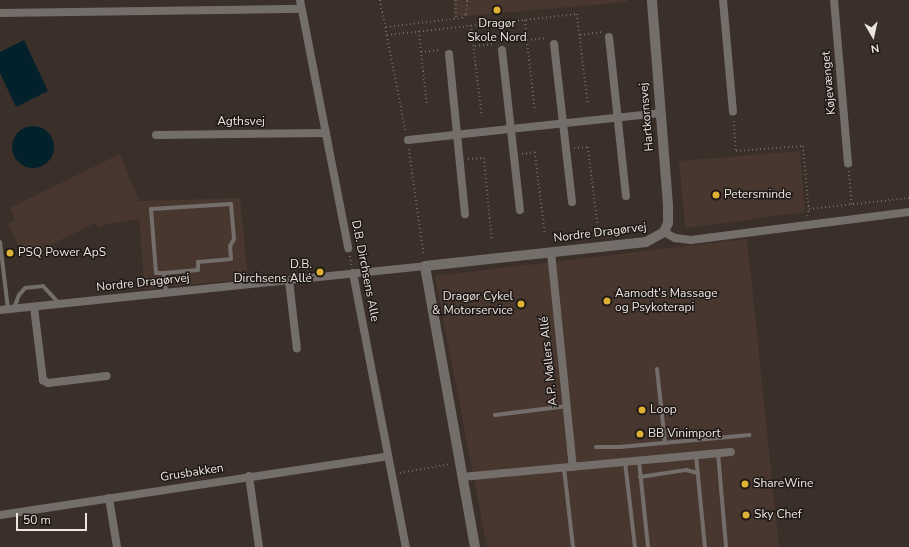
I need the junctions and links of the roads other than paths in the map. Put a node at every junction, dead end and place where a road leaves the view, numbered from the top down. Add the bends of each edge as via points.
1 (300, 0) edge
2 (652, 0) edge
3 (723, 0) edge
4 (834, 0) edge
5 (302, 9) junction
6 (0, 13) edge
7 (609, 37) road end
8 (554, 44) road end
9 (502, 50) road end
10 (449, 54) road end
11 (733, 112) road end
12 (660, 113) junction
13 (618, 117) junction
14 (563, 123) junction
15 (511, 129) junction
16 (326, 134) junction
17 (156, 135) dead end
18 (458, 135) junction
19 (408, 140) dead end
20 (848, 164) road end
21 (626, 196) dead end
22 (572, 202) dead end
23 (520, 210) dead end
24 (909, 212) edge
25 (465, 214) dead end
26 (664, 232) junction
27 (0, 242) edge
28 (348, 248) road end
29 (550, 252) junction
30 (425, 266) junction
31 (164, 273) junction
32 (353, 273) junction
33 (289, 281) junction
34 (166, 294) junction
35 (60, 305) junction
36 (34, 307) junction
37 (7, 310) edge
38 (297, 349) dead end
39 (657, 369) dead end
40 (106, 376) dead end
41 (567, 406) junction
42 (495, 415) dead end
43 (749, 435) dead end
44 (665, 443) junction
45 (596, 447) dead end
46 (731, 452) dead end
47 (718, 454) junction
48 (388, 456) junction
49 (696, 456) junction
50 (639, 461) junction
51 (626, 462) junction
52 (573, 467) junction
53 (564, 468) junction
54 (698, 474) junction
55 (249, 476) junction
56 (462, 477) junction
57 (640, 477) junction
58 (110, 498) junction
59 (0, 515) edge
60 (117, 547) edge
61 (259, 547) edge
62 (406, 547) edge
63 (475, 547) edge
64 (573, 547) edge
65 (635, 547) edge
66 (648, 547) edge
67 (705, 547) edge
68 (726, 547) edge

1 - 5 street, D.B. Dirchsens Alle
2 - 12 street, Hartkornsvej
3 - 11 street
4 - 20 street, Køjevænget
5 - 6 street
5 - 16 street, D.B. Dirchsens Alle
7 - 13 street
8 - 14 street
9 - 15 street
10 - 18 street
12 - 13 street
12 - 26 street, Hartkornsvej via 668,205 668,223
13 - 14 street
13 - 21 street
14 - 15 street
14 - 22 street
15 - 18 street
15 - 23 street
16 - 17 street, Agthsvej
16 - 28 street, D.B. Dirchsens Alle
18 - 19 street
18 - 25 street
24 - 26 street, Nordre Dragørvej via 691,240 675,238
26 - 29 street, Nordre Dragørvej via 646,242
27 - 37 lane
29 - 30 street, Nordre Dragørvej
29 - 41 street, A.P. Møllers Allé
30 - 32 street, Nordre Dragørvej
30 - 56 street
31 - 31 lane via 156,273 151,209 231,204 234,239 230,246 231,259 198,262 198,270
31 - 34 lane
32 - 33 street, Nordre Dragørvej
32 - 48 street, D.B. Dirchsens Alle
33 - 34 street, Nordre Dragørvej
33 - 38 street
34 - 35 street, Nordre Dragørvej
35 - 36 street, Nordre Dragørvej
35 - 37 lane via 43,286 25,288
36 - 37 street, Nordre Dragørvej
36 - 40 street via 43,380 48,383
39 - 44 lane
41 - 42 lane
41 - 52 street, A.P. Møllers Allé
43 - 44 lane
44 - 45 lane
46 - 47 street
47 - 49 street
47 - 68 lane
48 - 55 street, Grusbakken
48 - 62 street, D.B. Dirchsens Alle
49 - 50 street
49 - 54 lane
50 - 51 street
50 - 57 lane
51 - 52 street
51 - 65 lane
52 - 53 street
53 - 56 street
53 - 64 lane
54 - 57 lane via 686,470
54 - 67 lane
55 - 58 street, Grusbakken
55 - 61 street
56 - 63 street
57 - 66 lane
58 - 59 street, Grusbakken
58 - 60 street

